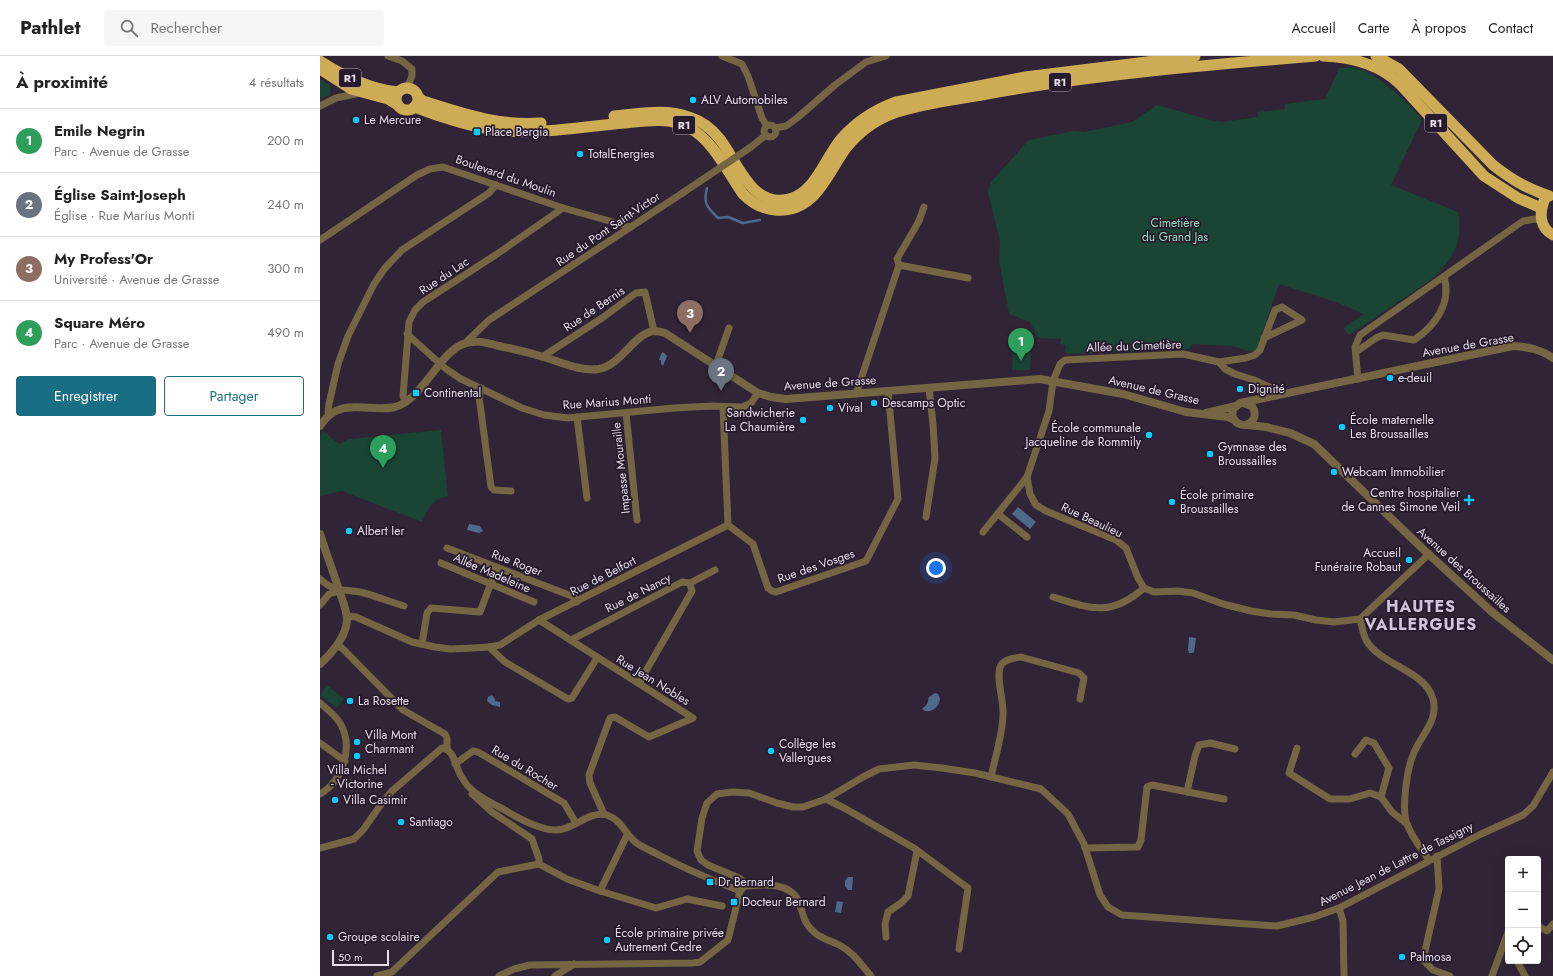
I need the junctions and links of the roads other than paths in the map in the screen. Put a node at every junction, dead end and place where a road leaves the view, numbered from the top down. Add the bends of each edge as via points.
1 (388, 56) edge
2 (722, 56) edge
3 (886, 56) edge
4 (1195, 56) edge
5 (1316, 56) edge
6 (1323, 56) edge
7 (1376, 56) edge
8 (320, 61) edge
9 (320, 70) edge
10 (403, 90) junction
11 (361, 93) junction
12 (416, 102) junction
13 (398, 105) junction
14 (320, 106) edge
15 (767, 126) junction
16 (776, 128) junction
17 (766, 135) junction
18 (496, 185) junction
19 (1551, 194) edge
20 (563, 208) junction
21 (924, 208) dead end
22 (1541, 208) junction
23 (1541, 220) junction
24 (631, 227) junction
25 (1553, 235) edge
26 (320, 240) edge
27 (899, 265) junction
28 (1444, 277) junction
29 (968, 278) dead end
30 (729, 328) dead end
31 (654, 331) junction
32 (407, 334) junction
33 (1264, 338) junction
34 (463, 344) junction
35 (1356, 352) junction
36 (542, 357) junction
37 (1553, 358) edge
38 (1219, 362) junction
39 (441, 364) junction
40 (716, 365) junction
41 (1358, 379) junction
42 (1053, 381) junction
43 (480, 388) junction
44 (929, 388) junction
45 (888, 391) junction
46 (758, 393) junction
47 (856, 394) junction
48 (1273, 396) junction
49 (406, 402) junction
50 (1239, 404) junction
51 (723, 407) junction
52 (626, 413) junction
53 (1254, 413) junction
54 (1201, 414) junction
55 (330, 415) junction
56 (577, 417) junction
57 (1234, 420) junction
58 (1248, 425) junction
59 (320, 426) edge
60 (1266, 427) junction
61 (1027, 478) junction
62 (511, 491) dead end
63 (586, 498) dead end
64 (998, 514) junction
65 (926, 518) dead end
66 (637, 520) dead end
67 (728, 525) junction
68 (983, 532) dead end
69 (320, 534) edge
70 (1027, 537) dead end
71 (447, 548) dead end
72 (1429, 554) junction
73 (441, 563) dead end
74 (496, 567) junction
75 (715, 570) dead end
76 (320, 579) edge
77 (490, 583) junction
78 (690, 583) junction
79 (1144, 588) junction
80 (339, 591) junction
81 (1053, 597) dead end
82 (534, 602) dead end
83 (577, 602) junction
84 (320, 605) edge
85 (404, 606) dead end
86 (346, 616) junction
87 (1360, 619) junction
88 (539, 620) junction
89 (571, 640) junction
90 (422, 644) junction
91 (337, 645) junction
92 (489, 647) junction
93 (597, 658) junction
94 (1553, 660) edge
95 (320, 664) edge
96 (639, 683) junction
97 (1080, 699) dead end
98 (320, 703) edge
99 (320, 743) edge
100 (1297, 748) dead end
101 (447, 749) junction
102 (1235, 749) dead end
103 (1355, 754) dead end
104 (345, 761) junction
105 (456, 764) junction
106 (1553, 772) edge
107 (991, 777) junction
108 (470, 788) junction
109 (1187, 792) junction
110 (320, 794) edge
111 (1380, 797) junction
112 (826, 799) junction
113 (1224, 799) dead end
114 (604, 814) junction
115 (576, 824) junction
116 (1407, 824) junction
117 (627, 835) junction
118 (320, 848) edge
119 (1085, 848) junction
120 (918, 851) junction
121 (1437, 856) junction
122 (1429, 860) junction
123 (539, 864) junction
124 (742, 888) junction
125 (600, 891) junction
126 (722, 906) dead end
127 (1339, 908) junction
128 (1553, 924) edge
129 (1541, 928) edge
130 (886, 937) dead end
131 (1505, 940) edge
132 (959, 949) dead end
133 (574, 964) junction
134 (1519, 964) edge
135 (377, 976) edge
136 (499, 976) edge
137 (555, 976) edge
138 (872, 976) edge
139 (1344, 976) edge
140 (1450, 976) edge
141 (1492, 976) edge
142 (1526, 976) edge

1 - 10 street via 402,61 412,69 412,76
2 - 15 street via 742,64
3 - 16 street via 866,62 797,118 786,126
4 - 12 highway, R1 via 1025,77 896,102 878,109 842,138 808,188 795,197 779,201 765,197 753,189 715,133 699,121 681,114 655,113 518,124 479,118 423,101
5 - 12 highway, R1 via 1171,68 1051,84 893,113 873,124 855,139 812,198 804,205 786,210 770,210 749,200 711,146 702,136 682,124 648,121 508,132 483,128 428,112
6 - 22 highway, R1 via 1353,58 1388,74 1484,176 1518,198
7 - 19 highway, R1 via 1399,69 1503,173 1527,188
8 - 10 highway, R1 via 354,80
9 - 11 highway, R1
10 - 12 highway via 414,90
10 - 13 highway via 396,99
11 - 13 highway, R1 via 386,99
11 - 14 street via 336,98
12 - 13 highway via 407,110
15 - 16 street via 772,125
15 - 17 street via 764,131
16 - 17 street via 774,136
17 - 24 street, Rue du Pont Saint-Victor, bridge
18 - 20 street, Boulevard du Moulin
18 - 26 street, Boulevard du Moulin via 443,167 430,169 417,175
18 - 55 street via 489,193 402,250 385,268 374,284 348,336 328,404
19 - 22 highway
20 - 24 street, Boulevard du Moulin
20 - 32 street, Rue du Lac via 423,302 409,322
21 - 27 street via 897,259
22 - 23 highway
23 - 25 highway via 1544,227
23 - 28 street via 1523,221
24 - 34 street, Rue du Pont Saint-Victor via 490,320
27 - 29 street
27 - 47 street
28 - 35 street via 1360,336 1355,347
28 - 35 street via 1447,295 1441,313 1419,336 1409,340 1383,335
30 - 40 street
31 - 36 street via 645,335 618,359 601,368 580,368
31 - 36 street, Rue de Bernis via 645,292 636,293
31 - 40 street, Avenue de Grasse via 665,333
32 - 39 street, Rue Marius Monti
32 - 49 street, Rue du Lac via 403,396
33 - 33 street, Allée du Cimetière via 1285,329 1302,320 1282,307 1275,310
33 - 38 street, Allée du Cimetière via 1260,350 1255,355
34 - 36 street via 485,343
34 - 39 street
35 - 41 street
37 - 41 street, Avenue de Grasse via 1545,352 1529,347 1513,346
38 - 42 street, Allée du Cimetière via 1183,354 1072,359 1060,364
38 - 48 street via 1235,374 1272,388
39 - 43 street, Rue Marius Monti
39 - 49 street
40 - 46 street, Avenue de Grasse
41 - 48 street, Avenue de Grasse
42 - 44 street, Avenue de Grasse via 1040,379
42 - 54 street, Avenue de Grasse via 1122,394
42 - 61 street via 1049,411
43 - 56 street, Rue Marius Monti via 528,411 556,417
43 - 62 street via 489,480 494,490
44 - 45 street, Avenue de Grasse
44 - 65 street via 935,458
45 - 47 street, Avenue de Grasse
45 - 67 street, Rue des Vosges via 898,499 866,561 776,592 772,591 768,588 753,544
46 - 47 street, Avenue de Grasse via 786,399
46 - 51 street, Rue Marius Monti via 746,406
48 - 50 street, Avenue de Grasse
48 - 53 street, Avenue de Grasse
49 - 55 street via 388,408 348,407
50 - 53 street via 1249,404
50 - 54 street, Avenue de Grasse
50 - 57 street via 1232,412
51 - 52 street, Rue Marius Monti via 674,408
51 - 67 street
52 - 56 street, Rue Marius Monti
52 - 66 street, Impasse Mouraille
53 - 58 street
53 - 60 street
54 - 57 street
55 - 59 street
56 - 63 street
57 - 58 street via 1238,424
58 - 60 street, Avenue des Broussailles
60 - 72 street, Avenue des Broussailles via 1290,433 1314,444
61 - 64 street
61 - 79 street, Rue Beaulieu via 1030,494 1036,505 1116,540 1126,548
64 - 68 street
64 - 70 street
67 - 83 street, Rue de Belfort
69 - 80 street
71 - 74 street, Rue Roger
72 - 87 street
72 - 94 street, Avenue des Broussailles via 1492,612
73 - 77 street, Allée Madeleine
74 - 77 street
74 - 83 street, Rue Roger via 574,597
75 - 78 street, Rue de Nancy
76 - 80 street via 328,587
77 - 82 street, Allée Madeleine
77 - 90 street via 480,612 434,608 429,610
78 - 89 street, Rue de Nancy via 682,582
78 - 96 street via 692,591
79 - 81 street via 1134,597 1113,607 1094,608
79 - 87 street via 1154,592 1193,593 1223,604 1271,614 1334,622
80 - 84 street via 329,594
80 - 85 street via 364,593
80 - 86 street
83 - 88 street, Rue de Belfort
86 - 90 street, Rue de Belfort via 356,617
86 - 91 street via 345,628
87 - 116 street via 1365,639 1374,650 1419,679 1430,690 1433,701 1434,714 1428,730 1413,754 1407,779 1404,806
88 - 89 street, Rue Jean Nobles
88 - 92 street, Rue de Belfort via 500,645
89 - 93 street, Rue Jean Nobles
90 - 92 street, Rue de Belfort via 450,648
91 - 95 street
91 - 101 street via 403,710 445,734
92 - 93 street via 505,662 568,699 572,698
93 - 96 street, Rue Jean Nobles
96 - 114 street, Rue Jean Nobles via 692,718 649,737 615,717 610,718 589,774 590,783
97 - 107 street via 1084,678 1080,673 1021,657 1005,662 999,674 1003,715
98 - 104 street via 340,724 345,746
99 - 104 street
100 - 111 street via 1289,773 1330,799 1350,799 1370,793
101 - 105 street
101 - 118 street via 442,748 392,791 354,839
102 - 109 street via 1210,743 1200,745
103 - 111 street via 1366,740 1374,743 1389,768
104 - 110 street via 336,780
105 - 108 street
105 - 115 street, Rue du Rocher via 473,751 478,752 564,803
106 - 121 street, Avenue Jean de Lattre de Tassigny via 1533,806 1523,815
107 - 112 street, Avenue Jean de Lattre de Tassigny via 914,765 879,770
107 - 119 street, Avenue Jean de Lattre de Tassigny via 1041,789 1068,814
108 - 115 street via 502,809 547,829 567,829
108 - 123 street via 472,794 492,812 532,839
109 - 113 street
109 - 119 street via 1152,785 1147,787 1138,847
111 - 116 street via 1392,812
112 - 120 street
112 - 124 street, Avenue Jean de Lattre de Tassigny via 804,807 793,807 748,793 732,792 717,794 707,803 697,851 701,860 708,865 744,882
114 - 115 street via 597,814
114 - 117 street via 621,824
116 - 122 street
117 - 124 street via 638,844 674,863
117 - 125 street
119 - 127 street, Avenue Jean de Lattre de Tassigny via 1100,895 1108,907 1122,915 1277,926
120 - 130 street via 908,896 886,916
120 - 132 street via 968,888
121 - 122 street, Avenue Jean de Lattre de Tassigny
121 - 140 street via 1439,889 1423,960 1433,970
122 - 127 street, Avenue Jean de Lattre de Tassigny
123 - 125 street
123 - 135 street via 498,872 392,972
124 - 133 street via 728,939 700,962
124 - 138 street via 767,885 791,892 798,900 808,927 854,955
125 - 126 street via 656,908 688,899
127 - 139 street via 1343,921
128 - 129 street via 1547,931
131 - 141 street
133 - 136 street via 530,965
133 - 137 street
134 - 142 street

